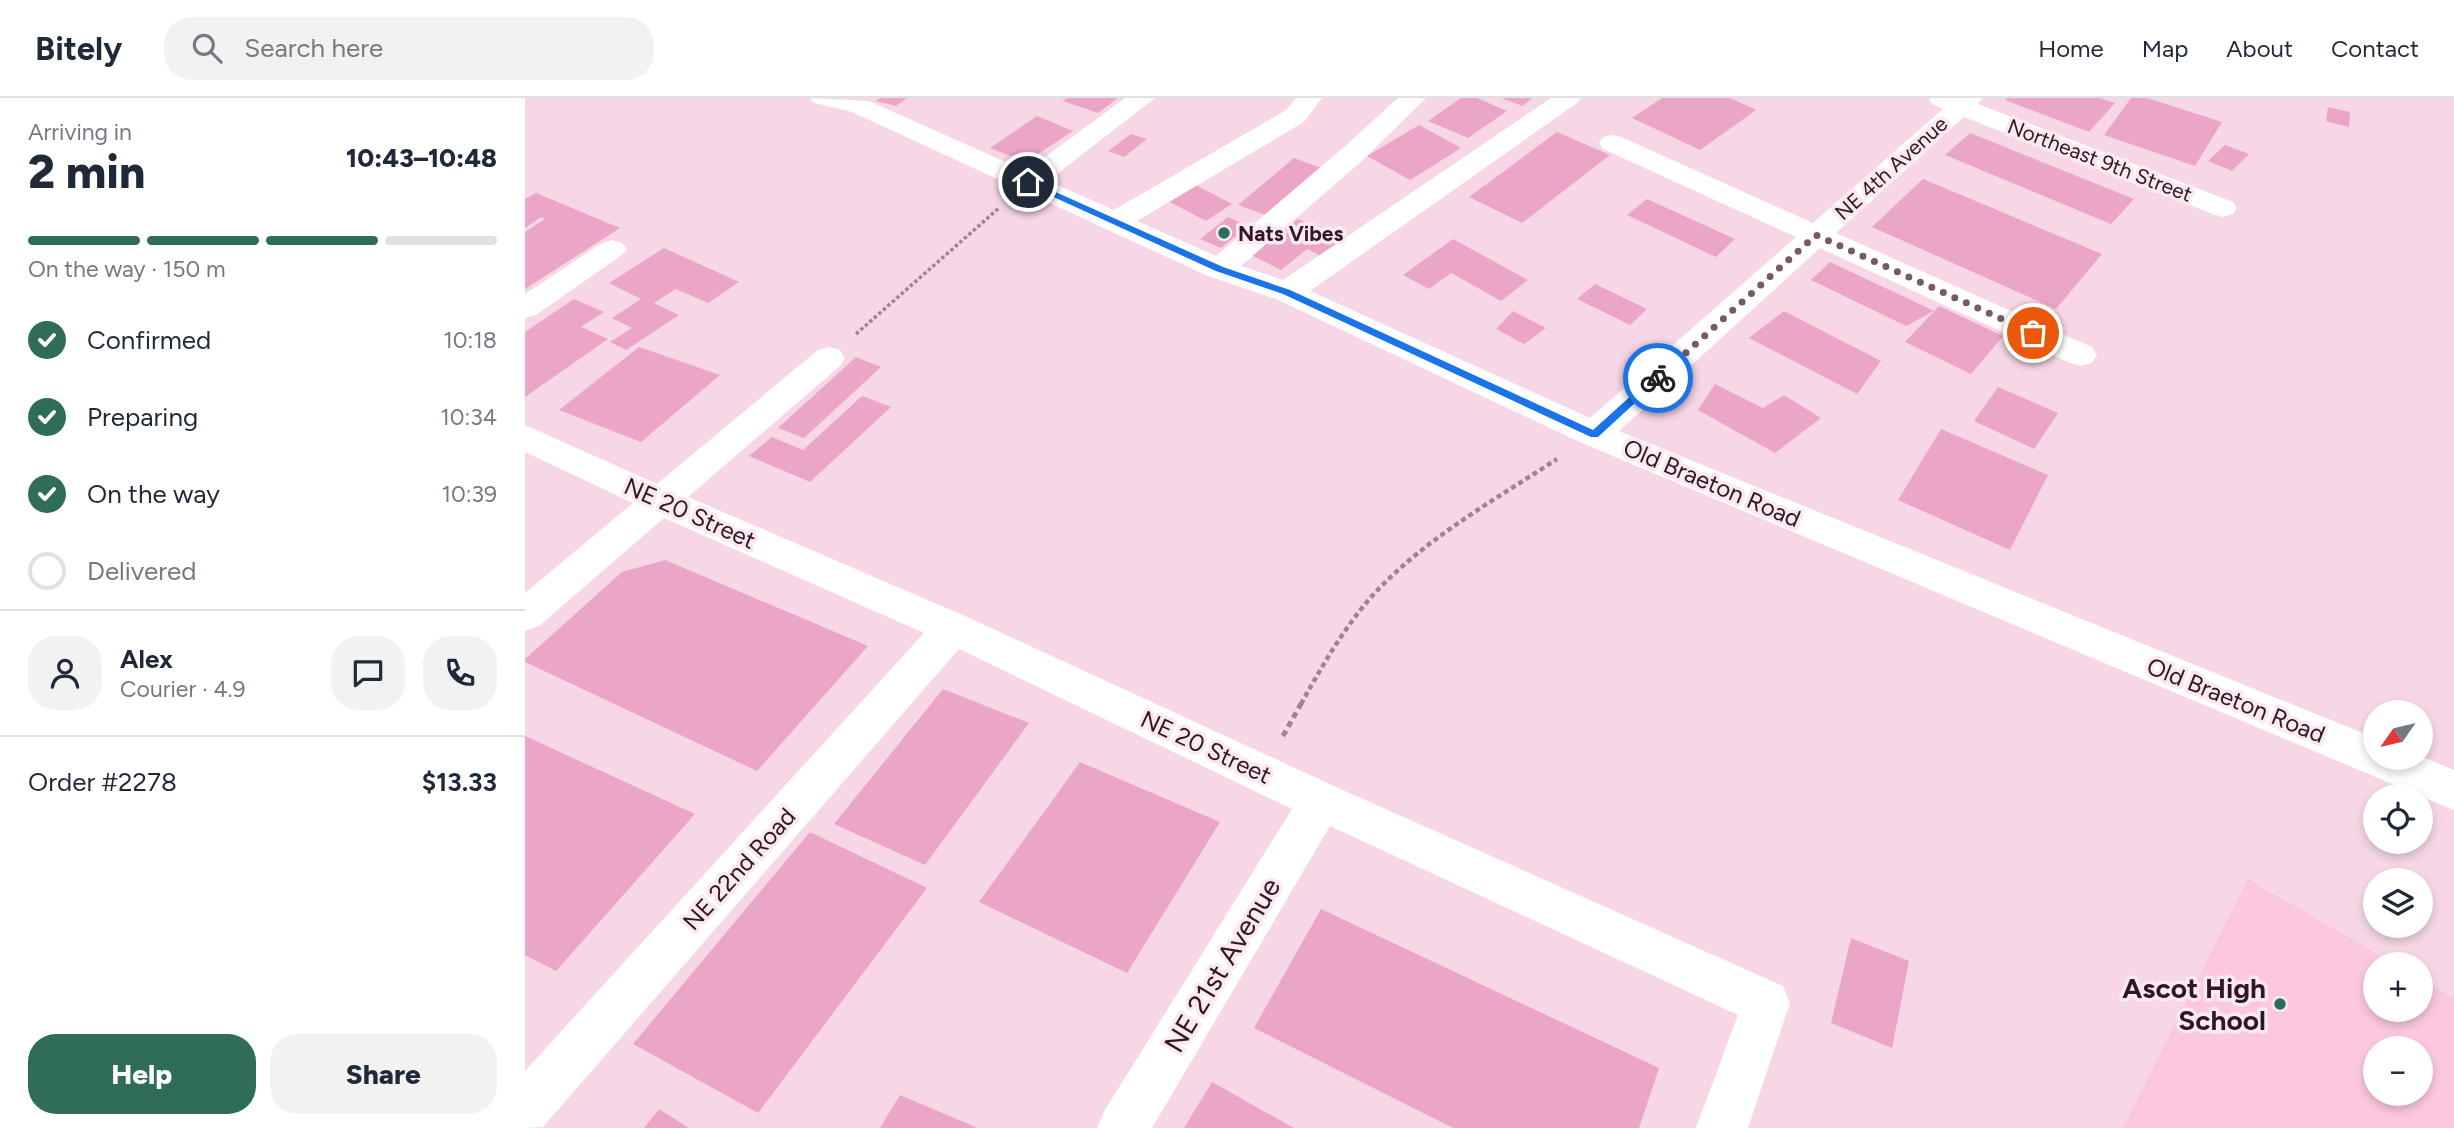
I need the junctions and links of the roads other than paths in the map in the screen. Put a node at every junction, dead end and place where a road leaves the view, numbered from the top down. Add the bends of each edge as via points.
1 (823, 98) edge
2 (1142, 98) edge
3 (1310, 98) edge
4 (1413, 98) edge
5 (1568, 98) edge
6 (1956, 101) edge
7 (864, 102) edge
8 (1612, 143) dead end
9 (1028, 182) junction
10 (2223, 208) dead end
11 (1115, 222) junction
12 (1816, 235) junction
13 (612, 248) dead end
14 (1219, 269) junction
15 (1287, 292) junction
16 (525, 308) edge
17 (2081, 355) dead end
18 (829, 358) road end
19 (1594, 434) junction
20 (525, 437) edge
21 (661, 501) junction
22 (525, 615) edge
23 (953, 628) junction
24 (2363, 753) edge
25 (2405, 770) edge
26 (2454, 790) edge
27 (1321, 801) junction
28 (525, 1109) edge
29 (1123, 1128) edge
30 (1723, 1128) edge

1 - 7 street, Old Braeton Road
2 - 9 street
3 - 11 street via 1295,116
4 - 14 street
5 - 15 street
6 - 10 street, Northeast 9th Street
6 - 12 street, NE 4th Avenue
7 - 9 street, Old Braeton Road
8 - 12 street
9 - 11 street, Old Braeton Road
11 - 14 street, Old Braeton Road
12 - 17 street
12 - 19 street, NE 4th Avenue
13 - 16 street
14 - 15 street, Old Braeton Road
15 - 19 street, Old Braeton Road
18 - 21 street
19 - 24 street, Old Braeton Road
20 - 21 street, NE 20 Street
21 - 22 street
21 - 23 street, NE 20 Street
23 - 27 street, NE 20 Street
23 - 28 street, NE 22nd Road
25 - 26 street, Old Braeton Road
27 - 29 street, NE 21st Avenue
27 - 30 street, NE 20 Street via 1766,1003

